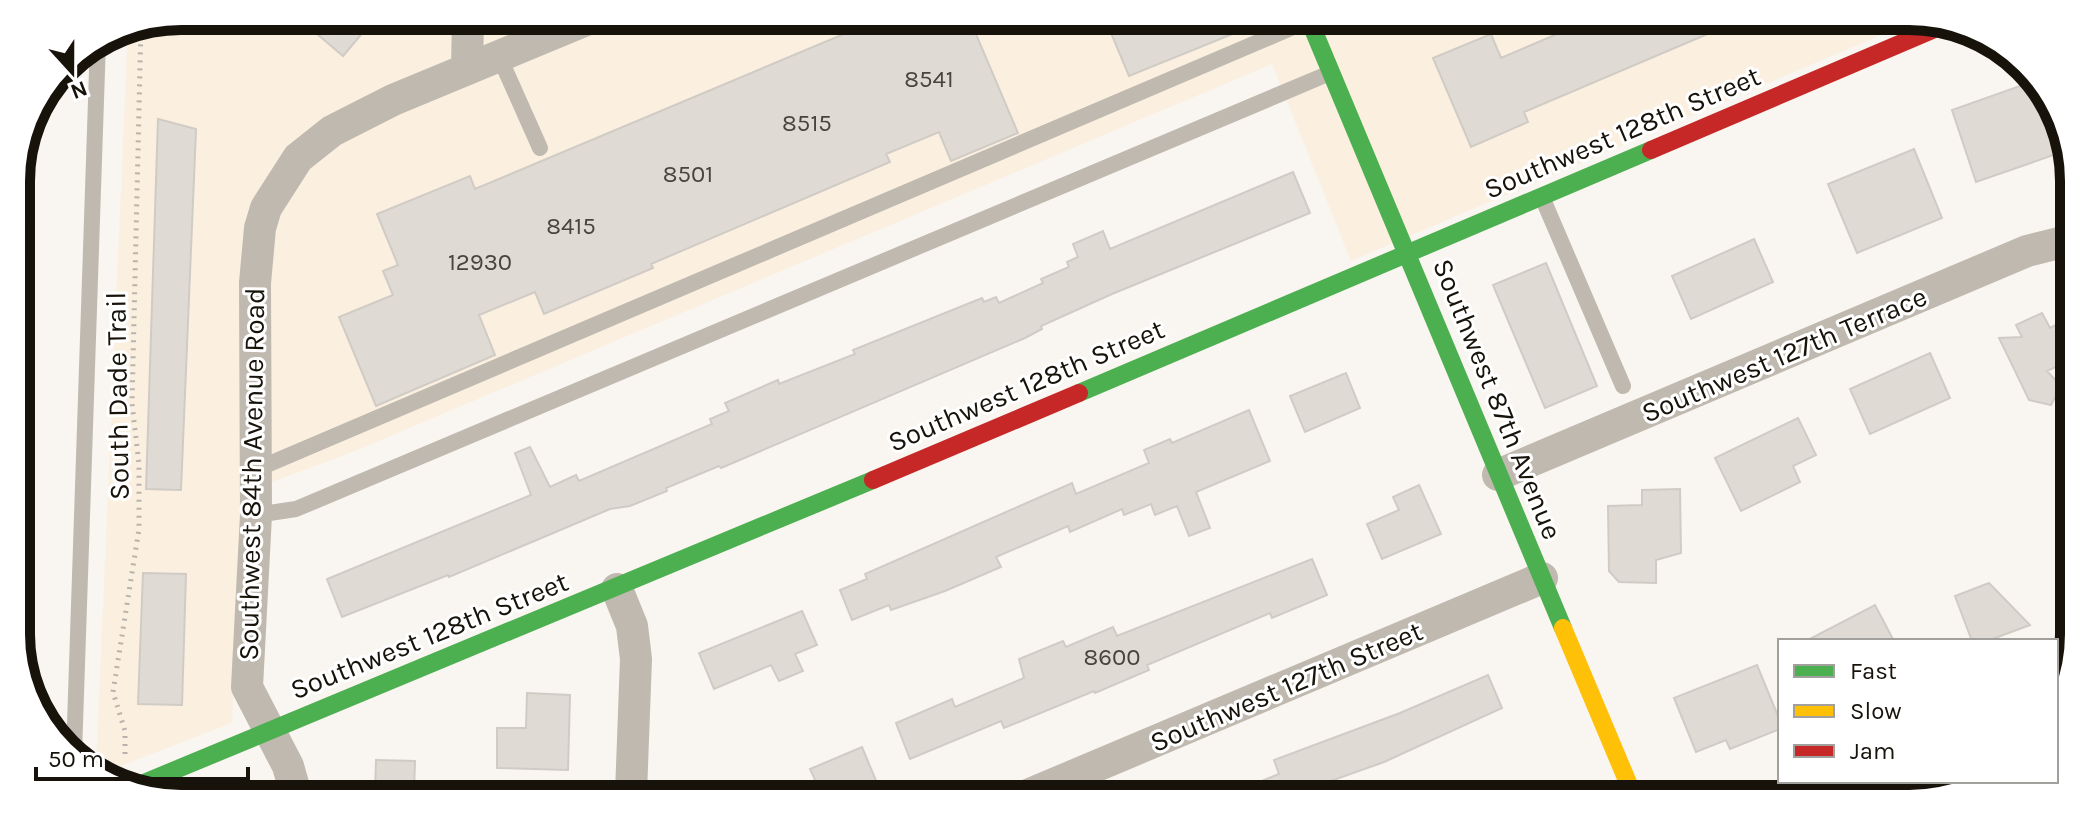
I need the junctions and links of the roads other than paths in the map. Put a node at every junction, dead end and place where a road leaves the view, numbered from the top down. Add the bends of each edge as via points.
1 (468, 30) edge
2 (562, 30) edge
3 (1289, 30) edge
4 (1312, 30) edge
5 (1929, 32) edge
6 (98, 55) edge
7 (499, 56) junction
8 (467, 69) junction
9 (1332, 72) junction
10 (540, 148) dead end
11 (1542, 197) junction
12 (2060, 243) edge
13 (1409, 254) junction
14 (1623, 386) dead end
15 (255, 470) junction
16 (1498, 475) junction
17 (256, 515) junction
18 (1542, 578) junction
19 (617, 589) junction
20 (271, 731) junction
21 (74, 741) edge
22 (149, 781) edge
23 (293, 785) edge
24 (631, 785) edge
25 (1051, 785) edge
26 (1629, 785) edge

1 - 8 street
2 - 7 street, Southwest 84th Avenue Road
3 - 15 lane
4 - 9 street, Southwest 87th Avenue
5 - 11 street, Southwest 128th Street
6 - 21 lane
7 - 8 street, Southwest 84th Avenue Road
7 - 10 lane
8 - 15 street, Southwest 84th Avenue Road via 332,131 298,158 274,191 260,228 255,283
9 - 13 street, Southwest 87th Avenue
9 - 17 lane via 296,509
11 - 13 street, Southwest 128th Street
11 - 14 lane
12 - 16 street, Southwest 127th Terrace via 2027,251
13 - 16 street, Southwest 87th Avenue
13 - 19 street, Southwest 128th Street
15 - 17 street, Southwest 84th Avenue Road
16 - 18 street, Southwest 87th Avenue
17 - 20 street, Southwest 84th Avenue Road via 247,687
18 - 25 street, Southwest 127th Street
18 - 26 street, Southwest 87th Avenue
19 - 20 street, Southwest 128th Street
19 - 24 street via 632,626 636,659
20 - 22 street, Southwest 128th Street
20 - 23 street, Southwest 84th Avenue Road

